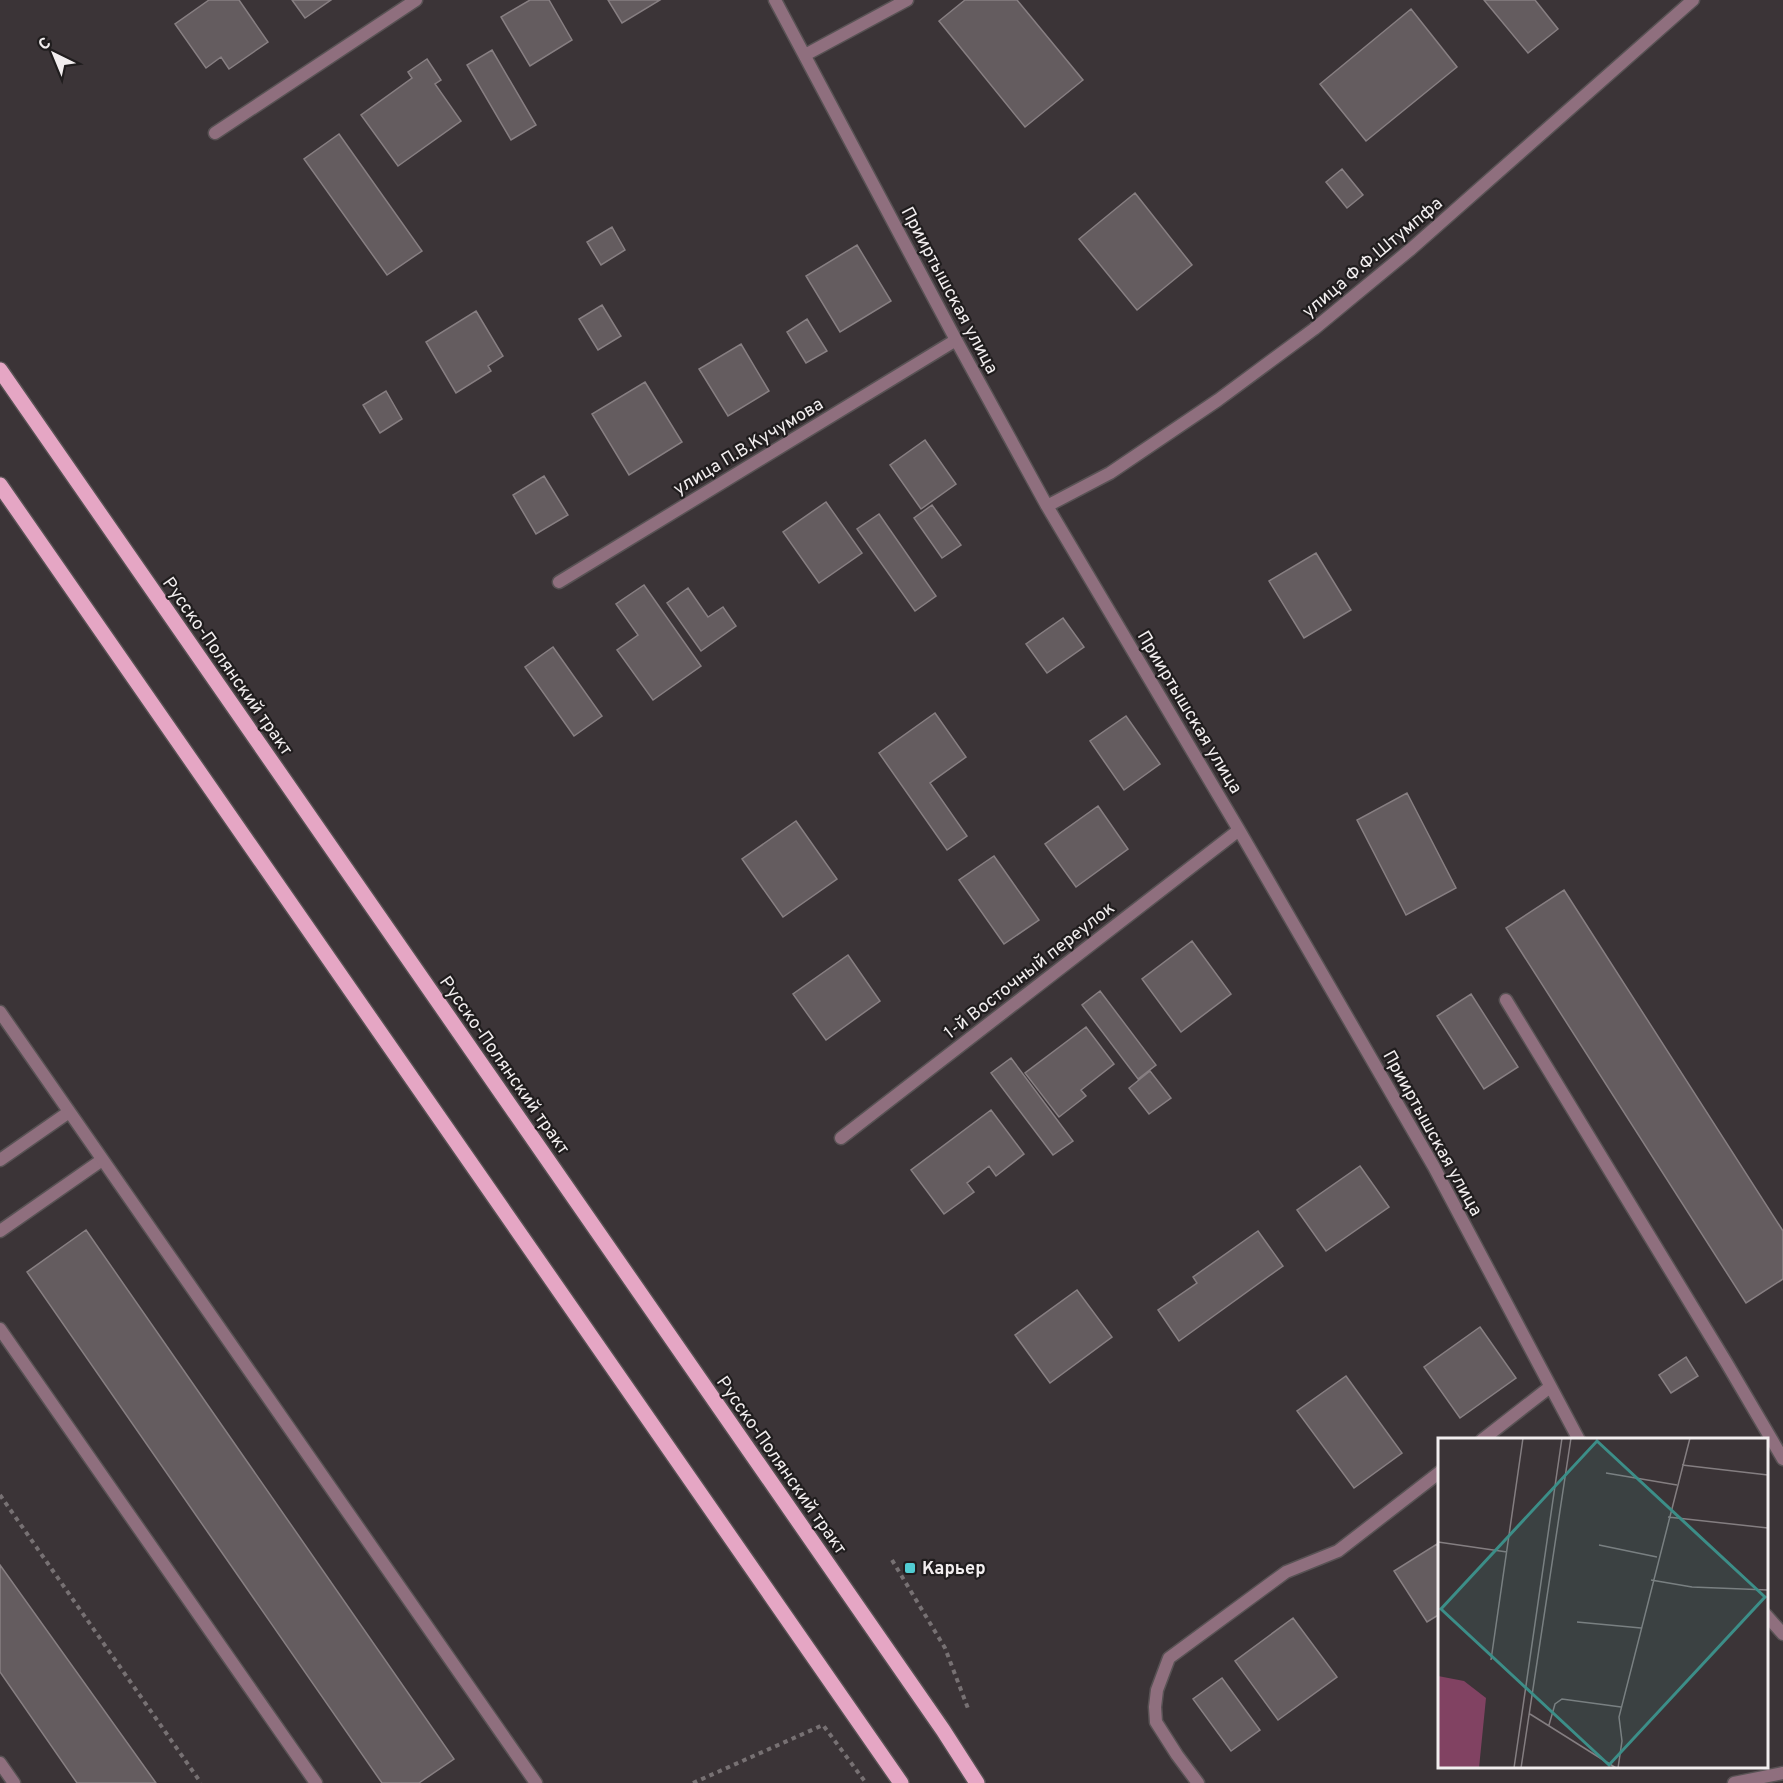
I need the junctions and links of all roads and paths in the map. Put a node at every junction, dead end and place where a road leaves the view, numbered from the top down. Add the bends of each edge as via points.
1 (416, 0) edge
2 (776, 0) edge
3 (908, 0) edge
4 (1693, 0) edge
5 (805, 55) junction
6 (215, 132) dead end
7 (956, 340) junction
8 (0, 370) edge
9 (0, 484) edge
10 (1047, 506) junction
11 (559, 582) dead end
12 (1239, 830) junction
13 (1506, 1000) dead end
14 (0, 1012) edge
15 (69, 1112) junction
16 (841, 1138) dead end
17 (0, 1160) edge
18 (102, 1160) junction
19 (0, 1231) edge
20 (0, 1329) edge
21 (1550, 1387) junction
22 (1485, 1438) edge
23 (1578, 1438) edge
24 (1783, 1458) edge
25 (1438, 1474) edge
26 (0, 1495) edge
27 (892, 1560) dead end
28 (1768, 1616) edge
29 (1783, 1634) edge
30 (969, 1711) dead end
31 (0, 1763) edge
32 (1783, 1773) edge
33 (14, 1783) edge
34 (201, 1783) edge
35 (316, 1783) edge
36 (536, 1783) edge
37 (693, 1783) edge
38 (866, 1783) edge
39 (901, 1783) edge
40 (977, 1783) edge
41 (1198, 1783) edge
42 (1734, 1783) edge

1 - 6 street
2 - 5 street, Прииртышская улица
3 - 5 street
4 - 10 street, улица Ф.Ф.Штумпфа via 1412,249 1314,329 1110,473
5 - 7 street, Прииртышская улица
7 - 10 street, Прииртышская улица
7 - 11 street, улица П.В.Кучумова
8 - 40 main road, Русско-Полянский тракт
9 - 39 main road
10 - 12 street, Прииртышская улица
12 - 16 street, 1-й Восточный переулок
12 - 21 street, Прииртышская улица via 1434,1167
13 - 24 street
14 - 15 street
15 - 17 street
15 - 18 street
18 - 19 street
18 - 36 street
20 - 35 street
21 - 22 street
21 - 23 street, Прииртышская улица
25 - 41 street via 1338,1551 1286,1572 1169,1658 1157,1690 1156,1722
26 - 34 path
27 - 30 path via 945,1648
28 - 29 street
31 - 33 street
32 - 42 street
37 - 38 path via 823,1725

